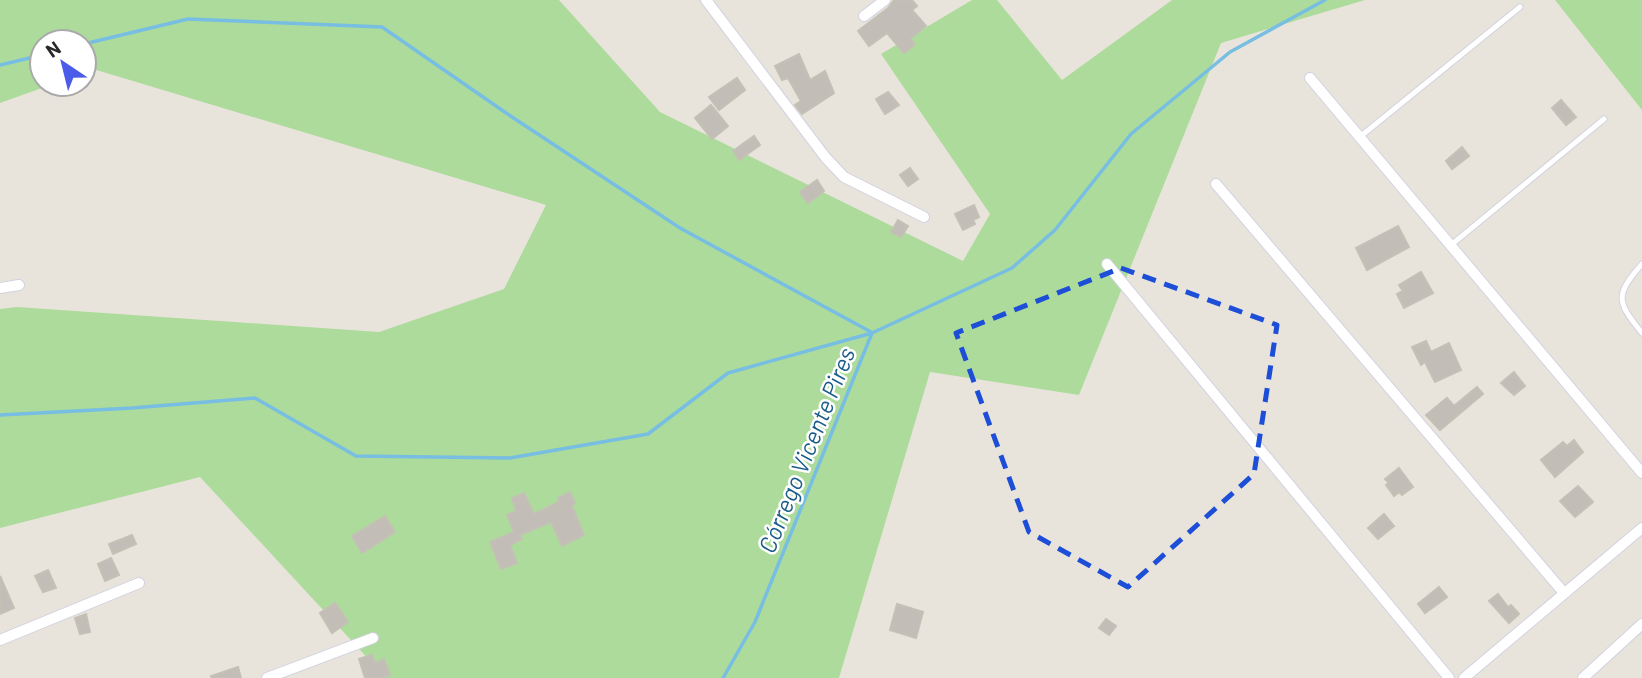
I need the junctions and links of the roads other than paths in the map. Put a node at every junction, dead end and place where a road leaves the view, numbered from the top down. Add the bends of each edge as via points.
1 (706, 0) edge
2 (885, 0) edge
3 (1520, 7) dead end
4 (864, 16) dead end
5 (1310, 78) dead end
6 (1604, 119) dead end
7 (1361, 136) junction
8 (1216, 184) dead end
9 (924, 218) dead end
10 (1451, 245) junction
11 (1107, 264) dead end
12 (1642, 264) edge
13 (19, 285) dead end
14 (0, 288) edge
15 (1642, 333) edge
16 (1642, 473) edge
17 (1642, 528) edge
18 (139, 583) dead end
19 (1564, 593) junction
20 (1642, 624) edge
21 (373, 638) dead end
22 (0, 640) edge
23 (267, 678) edge
24 (1449, 678) edge
25 (1464, 678) edge
26 (1583, 678) edge

1 - 9 street via 844,177
2 - 4 street
3 - 7 lane
5 - 7 street
6 - 10 lane
7 - 10 street
8 - 19 street
10 - 16 street
11 - 24 street
12 - 15 lane via 1622,293 1622,305
13 - 14 street
17 - 19 street
18 - 22 street
19 - 25 street
20 - 26 street
21 - 23 street

